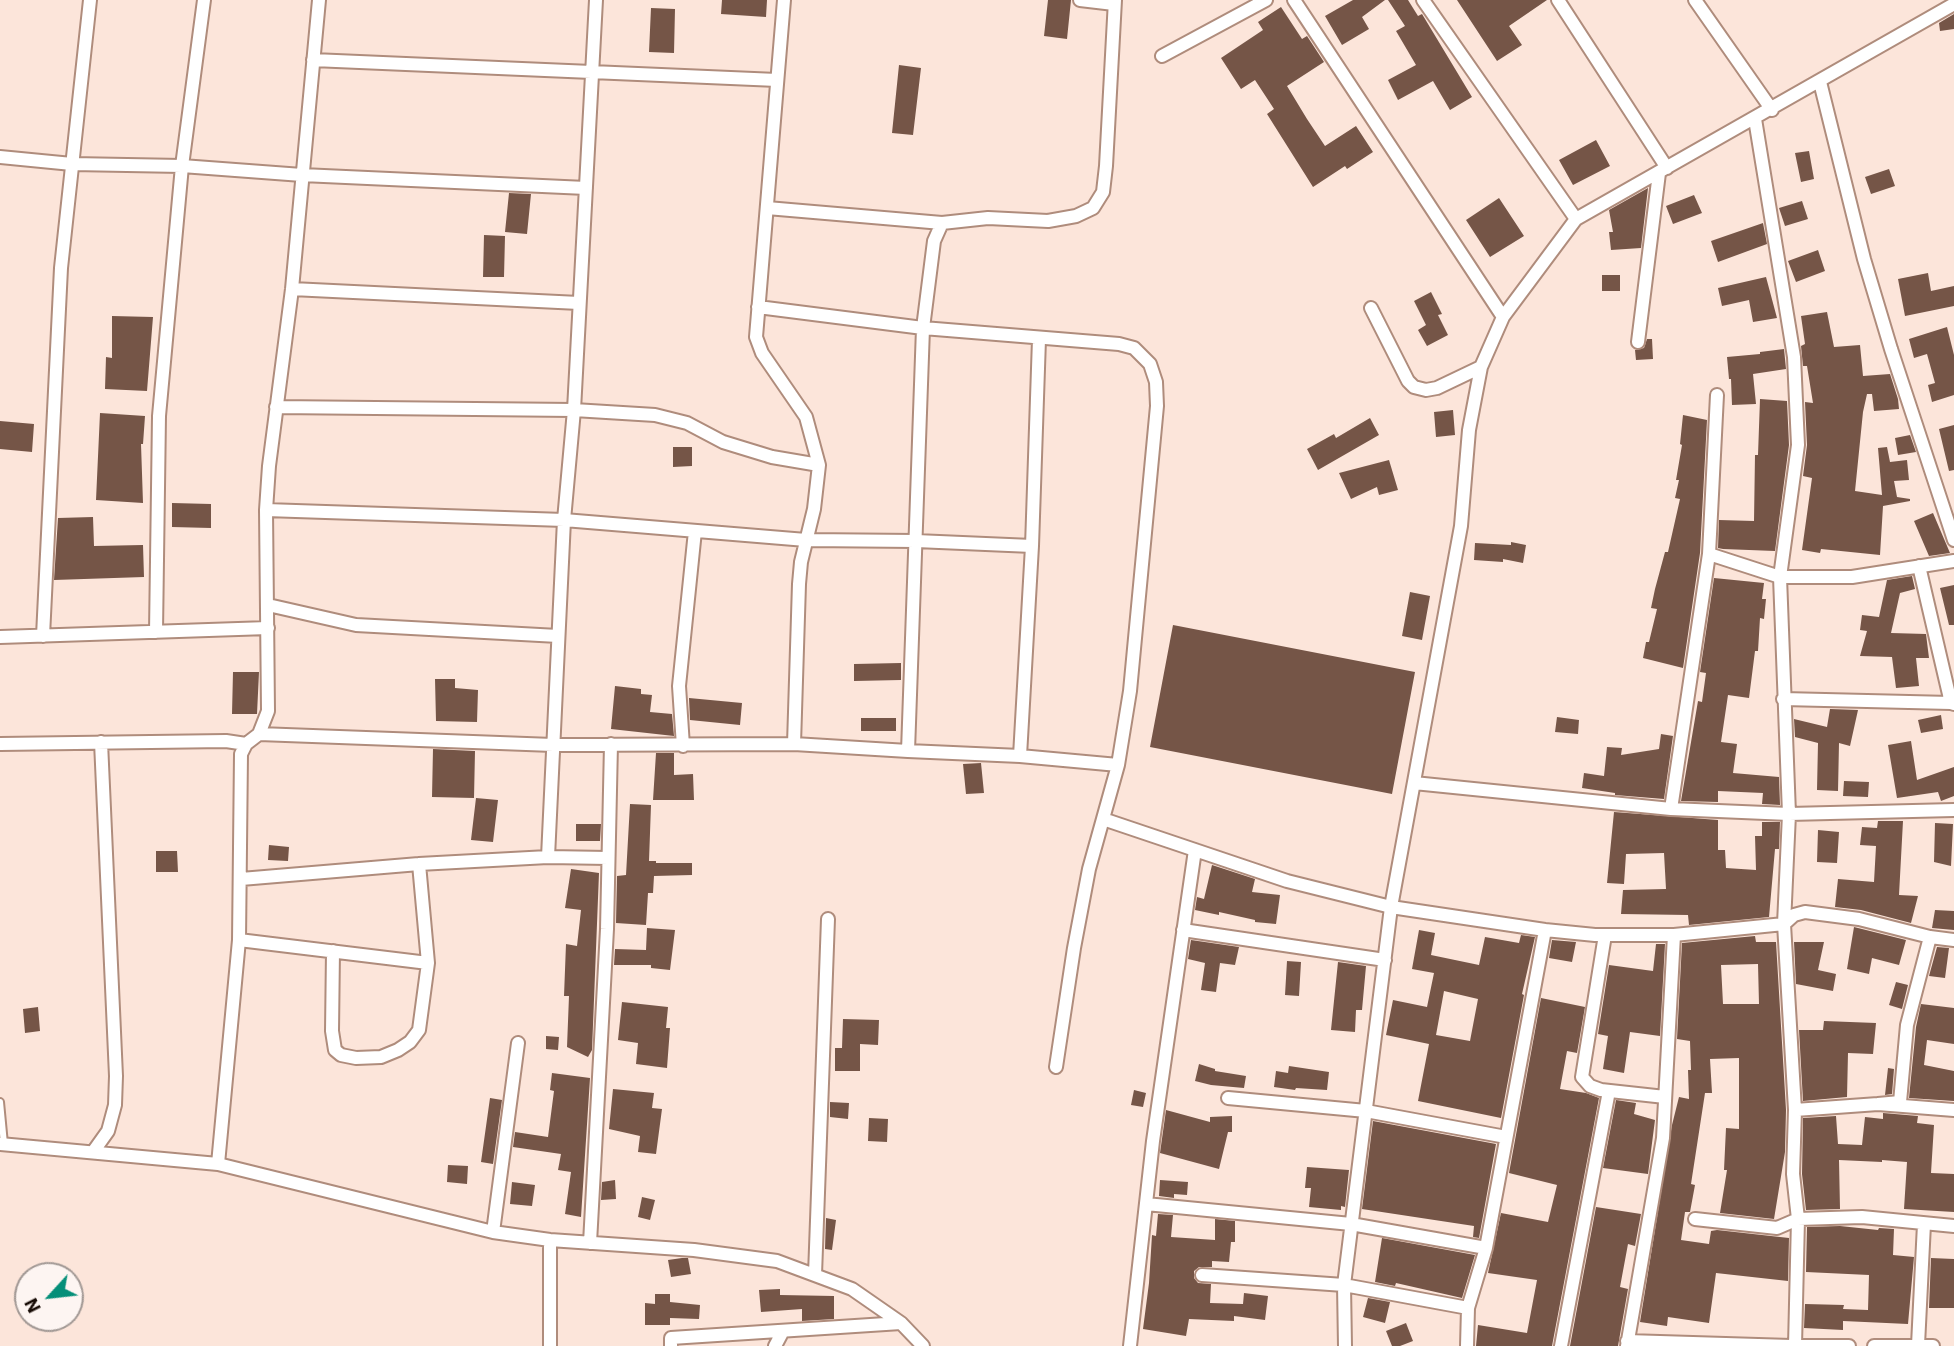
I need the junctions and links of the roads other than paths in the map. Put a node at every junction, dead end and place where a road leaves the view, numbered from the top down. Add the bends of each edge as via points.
1 (90, 0) edge
2 (204, 0) edge
3 (319, 0) edge
4 (596, 0) edge
5 (783, 0) edge
6 (1080, 0) edge
7 (1266, 0) edge
8 (1294, 0) edge
9 (1423, 0) edge
10 (1558, 0) edge
11 (1695, 0) edge
12 (1115, 2) edge
13 (1954, 4) edge
14 (1162, 55) dead end
15 (313, 60) junction
16 (592, 72) junction
17 (777, 80) junction
18 (1820, 82) junction
19 (1772, 110) junction
20 (1755, 119) junction
21 (0, 157) edge
22 (72, 164) junction
23 (182, 166) junction
24 (1663, 170) junction
25 (302, 175) junction
26 (586, 188) junction
27 (767, 208) junction
28 (1576, 219) junction
29 (942, 223) junction
30 (292, 289) junction
31 (579, 303) junction
32 (758, 307) junction
33 (1370, 308) dead end
34 (1503, 317) junction
35 (923, 328) junction
36 (1039, 339) junction
37 (1638, 342) dead end
38 (1480, 367) junction
39 (1717, 395) dead end
40 (276, 407) junction
41 (574, 410) junction
42 (819, 464) junction
43 (266, 510) junction
44 (564, 520) junction
45 (695, 531) junction
46 (806, 540) junction
47 (1954, 540) edge
48 (916, 541) junction
49 (1032, 546) junction
50 (1709, 554) junction
51 (1954, 561) edge
52 (1919, 566) junction
53 (1780, 577) junction
54 (268, 605) junction
55 (268, 628) junction
56 (156, 632) junction
57 (43, 636) junction
58 (558, 636) junction
59 (0, 637) edge
60 (1783, 699) junction
61 (1952, 704) edge
62 (259, 734) junction
63 (101, 742) junction
64 (0, 744) edge
65 (246, 744) junction
66 (611, 744) junction
67 (794, 744) junction
68 (553, 745) junction
69 (683, 746) junction
70 (908, 751) junction
71 (1020, 756) junction
72 (1118, 765) junction
73 (1414, 783) junction
74 (1671, 808) junction
75 (1954, 810) edge
76 (1789, 814) junction
77 (1103, 819) junction
78 (1195, 850) junction
79 (548, 857) junction
80 (608, 858) junction
81 (419, 864) junction
82 (241, 879) junction
83 (1391, 907) junction
84 (828, 919) dead end
85 (1784, 924) junction
86 (1183, 930) junction
87 (1545, 930) junction
88 (1605, 935) junction
89 (1674, 935) junction
90 (1930, 937) junction
91 (239, 940) junction
92 (1954, 940) edge
93 (333, 951) junction
94 (1385, 960) junction
95 (428, 963) junction
96 (518, 1043) dead end
97 (1056, 1067) dead end
98 (1609, 1091) junction
99 (1665, 1097) junction
100 (1228, 1098) dead end
101 (0, 1102) edge
102 (1878, 1104) junction
103 (1795, 1110) junction
104 (1954, 1110) edge
105 (1366, 1111) junction
106 (1506, 1137) junction
107 (2, 1144) edge
108 (93, 1152) junction
109 (218, 1164) junction
110 (1146, 1205) junction
111 (1695, 1219) dead end
112 (1798, 1219) junction
113 (1351, 1224) junction
114 (1924, 1224) junction
115 (1954, 1226) edge
116 (493, 1232) junction
117 (550, 1240) junction
118 (590, 1243) junction
119 (1486, 1248) junction
120 (814, 1275) junction
121 (1202, 1275) dead end
122 (1344, 1285) junction
123 (1468, 1308) junction
124 (901, 1323) junction
125 (783, 1331) junction
126 (1627, 1343) edge
127 (1918, 1345) edge
128 (550, 1346) edge
129 (671, 1346) edge
130 (775, 1346) edge
131 (923, 1346) edge
132 (1130, 1346) edge
133 (1345, 1346) edge
134 (1467, 1346) edge
135 (1561, 1346) edge
136 (1795, 1346) edge
137 (1849, 1346) edge
138 (1874, 1346) edge
139 (1933, 1346) edge

1 - 22 street
2 - 23 street
3 - 15 street
4 - 16 street
5 - 17 street
6 - 12 street
7 - 14 street
8 - 34 street
9 - 28 street
10 - 24 street
11 - 19 street
12 - 29 street via 1106,166 1103,192 1093,208 1048,221 988,218
13 - 18 street
15 - 16 street
15 - 25 street
16 - 17 street
16 - 26 street
17 - 27 street
18 - 19 street
18 - 47 street via 1864,259
19 - 20 street
20 - 24 street
20 - 53 street via 1794,357 1798,445
21 - 22 street
22 - 23 street
22 - 57 street via 61,268
23 - 25 street
23 - 56 street via 159,416
24 - 28 street
24 - 37 street
25 - 26 street
25 - 30 street
26 - 31 street
27 - 29 street
27 - 32 street
28 - 34 street
29 - 35 street via 934,241
30 - 31 street
30 - 40 street
31 - 41 street
32 - 35 street
32 - 42 street via 756,337 762,354 806,417
33 - 38 street via 1408,382 1415,387 1437,388
34 - 38 street
35 - 36 street
35 - 48 street
36 - 49 street
36 - 72 street via 1134,348 1150,364 1156,382 1130,691
38 - 73 street via 1461,526
39 - 50 street
40 - 41 street
40 - 43 street
41 - 42 street via 655,415 772,457
41 - 44 street
42 - 46 street
43 - 44 street
43 - 54 street
44 - 45 street
44 - 58 street
45 - 46 street
45 - 69 street via 679,687
46 - 48 street
46 - 67 street via 799,584
48 - 49 street
48 - 70 street
49 - 71 street
50 - 53 street
50 - 74 street
51 - 52 street
52 - 53 street via 1853,577
52 - 61 street
53 - 60 street
54 - 55 street
54 - 58 street via 356,625
55 - 56 street
55 - 62 street via 268,711
56 - 57 street
57 - 59 street
58 - 68 street
60 - 61 street
60 - 76 street
62 - 65 street
62 - 68 street
63 - 64 street
63 - 65 street
63 - 108 street via 116,1076 108,1131
65 - 82 street via 240,764
66 - 68 street
66 - 69 street
66 - 80 street
67 - 69 street
67 - 70 street
68 - 79 street
70 - 71 street
71 - 72 street
72 - 77 street
73 - 74 street
73 - 83 street
74 - 76 street
75 - 76 street
76 - 85 street
77 - 78 street
77 - 97 street via 1076,934
78 - 83 street via 1287,881
78 - 86 street
79 - 80 street
79 - 81 street
80 - 118 street
81 - 82 street
81 - 95 street
82 - 91 street
83 - 87 street
83 - 94 street
84 - 120 street
85 - 89 street
85 - 90 street via 1794,915 1818,913
85 - 103 street
86 - 94 street
86 - 110 street
87 - 88 street
87 - 106 street
88 - 89 street
88 - 98 street via 1582,1077 1590,1086
89 - 99 street
90 - 92 street
90 - 102 street via 1907,1025 1900,1102
91 - 93 street
91 - 109 street
93 - 95 street
93 - 95 street via 333,1043 341,1055 356,1058 381,1057 411,1042 419,1030
94 - 105 street
96 - 116 street
98 - 99 street
98 - 135 street
99 - 126 street via 1663,1138
100 - 105 street
101 - 107 lane
102 - 103 street
102 - 104 street
103 - 112 street via 1793,1174
105 - 106 street
105 - 113 street
106 - 119 street
107 - 108 street
108 - 109 street
109 - 116 street
110 - 113 street
110 - 132 street
111 - 112 street via 1777,1228
112 - 114 street via 1862,1217
112 - 136 street
113 - 119 street
113 - 122 street
114 - 115 street
114 - 127 street
116 - 117 street
117 - 118 street
117 - 128 street
118 - 120 street via 776,1261
119 - 123 street
120 - 124 street via 852,1289
121 - 122 street
122 - 123 street
122 - 133 street
123 - 134 street
124 - 125 street
124 - 131 street
125 - 129 street via 671,1338
125 - 130 street
126 - 136 street
127 - 138 street
127 - 139 street
136 - 137 street

